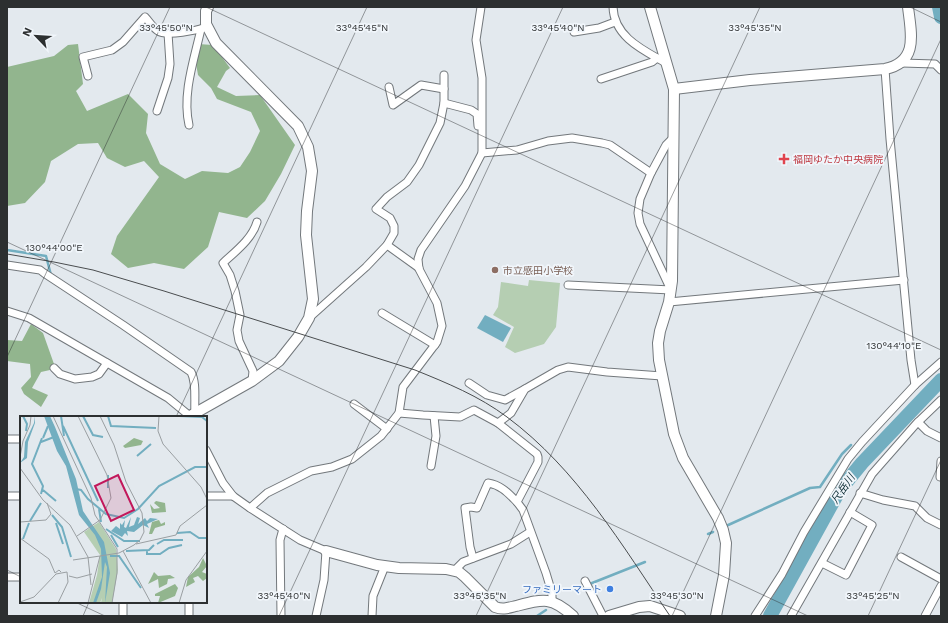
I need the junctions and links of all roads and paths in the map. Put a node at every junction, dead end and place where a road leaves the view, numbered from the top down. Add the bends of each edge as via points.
1 (208, 7) edge
2 (482, 7) edge
3 (613, 7) edge
4 (650, 7) edge
5 (908, 7) edge
6 (615, 22) junction
7 (204, 28) junction
8 (574, 32) dead end
9 (168, 33) junction
10 (662, 60) junction
11 (902, 63) junction
12 (886, 70) junction
13 (941, 70) edge
14 (444, 75) dead end
15 (88, 76) dead end
16 (601, 79) dead end
17 (389, 87) dead end
18 (444, 89) junction
19 (674, 89) junction
20 (444, 103) junction
21 (157, 111) dead end
22 (189, 125) dead end
23 (674, 137) junction
24 (482, 153) junction
25 (651, 173) junction
26 (257, 222) dead end
27 (387, 245) junction
28 (7, 265) edge
29 (419, 268) junction
30 (904, 280) junction
31 (568, 285) dead end
32 (671, 290) junction
33 (669, 302) junction
34 (7, 311) edge
35 (382, 313) dead end
36 (309, 318) junction
37 (435, 345) junction
38 (941, 362) edge
39 (107, 363) junction
40 (54, 368) dead end
41 (662, 376) junction
42 (252, 381) junction
43 (469, 383) dead end
44 (915, 385) junction
45 (526, 389) junction
46 (941, 400) edge
47 (354, 404) dead end
48 (399, 413) junction
49 (192, 415) edge
50 (434, 416) junction
51 (918, 422) junction
52 (498, 423) junction
53 (387, 429) junction
54 (941, 438) edge
55 (7, 439) edge
56 (20, 439) edge
57 (207, 452) edge
58 (941, 461) edge
59 (431, 466) dead end
60 (940, 477) dead end
61 (860, 493) junction
62 (7, 496) edge
63 (20, 496) edge
64 (207, 496) edge
65 (233, 496) junction
66 (517, 502) junction
67 (250, 508) junction
68 (850, 512) junction
69 (941, 526) edge
70 (283, 529) junction
71 (530, 532) junction
72 (326, 551) junction
73 (900, 557) dead end
74 (473, 558) junction
75 (822, 563) junction
76 (385, 566) junction
77 (454, 571) junction
78 (7, 577) edge
79 (20, 577) edge
80 (941, 579) edge
81 (587, 584) dead end
82 (941, 586) edge
83 (552, 602) junction
84 (123, 603) edge
85 (189, 603) edge
86 (123, 616) edge
87 (189, 616) edge
88 (281, 616) edge
89 (316, 616) edge
90 (372, 616) edge
91 (573, 616) edge
92 (603, 616) edge
93 (609, 616) edge
94 (680, 616) edge
95 (716, 616) edge
96 (755, 616) edge
97 (791, 616) edge
98 (925, 616) edge

1 - 7 street
2 - 24 street via 476,40 482,78
3 - 6 street
4 - 10 street
5 - 11 street via 911,43
6 - 8 street via 599,28
6 - 10 street via 623,34
7 - 9 street
7 - 22 street via 188,92 186,112
7 - 36 street via 298,126 308,147 312,171 306,235 313,299
9 - 15 street via 158,32 145,17 123,42 112,50 83,57
9 - 21 street via 170,64
10 - 16 street
10 - 19 street
11 - 12 street
11 - 13 street via 935,64
12 - 19 street via 750,80
12 - 30 street
14 - 18 street
17 - 18 street via 393,105 422,85
18 - 20 street
19 - 23 street
20 - 24 street via 477,114
20 - 27 street via 440,123 419,165 407,182 376,209 390,218 394,226 394,233
23 - 25 street via 666,145
23 - 32 street
24 - 25 street via 517,150 548,141 572,138 610,145
24 - 29 street via 465,186 421,250
25 - 32 street via 640,200 638,213 640,224
26 - 42 street via 248,239 223,263 235,291 240,315 237,330 243,352 253,371
27 - 29 street
27 - 36 street
28 - 49 street via 40,270 191,372 194,383
29 - 37 street via 437,303 442,326
30 - 33 street
30 - 44 street
31 - 32 street
32 - 33 street
33 - 41 street via 658,343
34 - 39 street via 29,318
35 - 37 street
36 - 42 street via 298,337 279,360
37 - 48 street via 403,387
38 - 44 street
39 - 40 street via 99,374 75,379 60,374
39 - 49 street
41 - 45 street via 568,367
41 - 95 street via 674,434 683,458 718,518 726,543 724,575
42 - 49 street
43 - 45 street via 487,395 505,400
44 - 96 street via 848,459
45 - 52 street via 511,413
46 - 51 street
47 - 53 street
48 - 50 street
48 - 53 street
50 - 52 street via 460,416 474,410
50 - 59 street via 436,436
51 - 54 street via 927,431
51 - 61 street via 872,474
52 - 66 street via 538,457 538,462
53 - 67 street via 352,459 332,467 311,471 267,493
55 - 56 street
57 - 65 street via 223,483
58 - 60 street
61 - 68 street
61 - 69 street via 915,506 927,518
62 - 63 street
64 - 65 street
65 - 67 street
66 - 71 street via 523,510
66 - 74 street via 502,487 488,483 477,508 465,508
67 - 70 street
68 - 75 street
68 - 75 street via 872,526 846,575
70 - 72 street via 300,540
70 - 88 street via 280,540
71 - 74 street via 511,544
71 - 83 street via 546,573
72 - 76 street
72 - 89 street via 324,580
73 - 80 street
74 - 77 street via 462,562
75 - 97 street
76 - 77 street
76 - 90 street via 373,596
77 - 83 street via 465,577 500,609 536,601
78 - 79 street
81 - 92 street
82 - 98 street
83 - 91 street
84 - 86 street
85 - 87 street
93 - 94 street via 650,606

